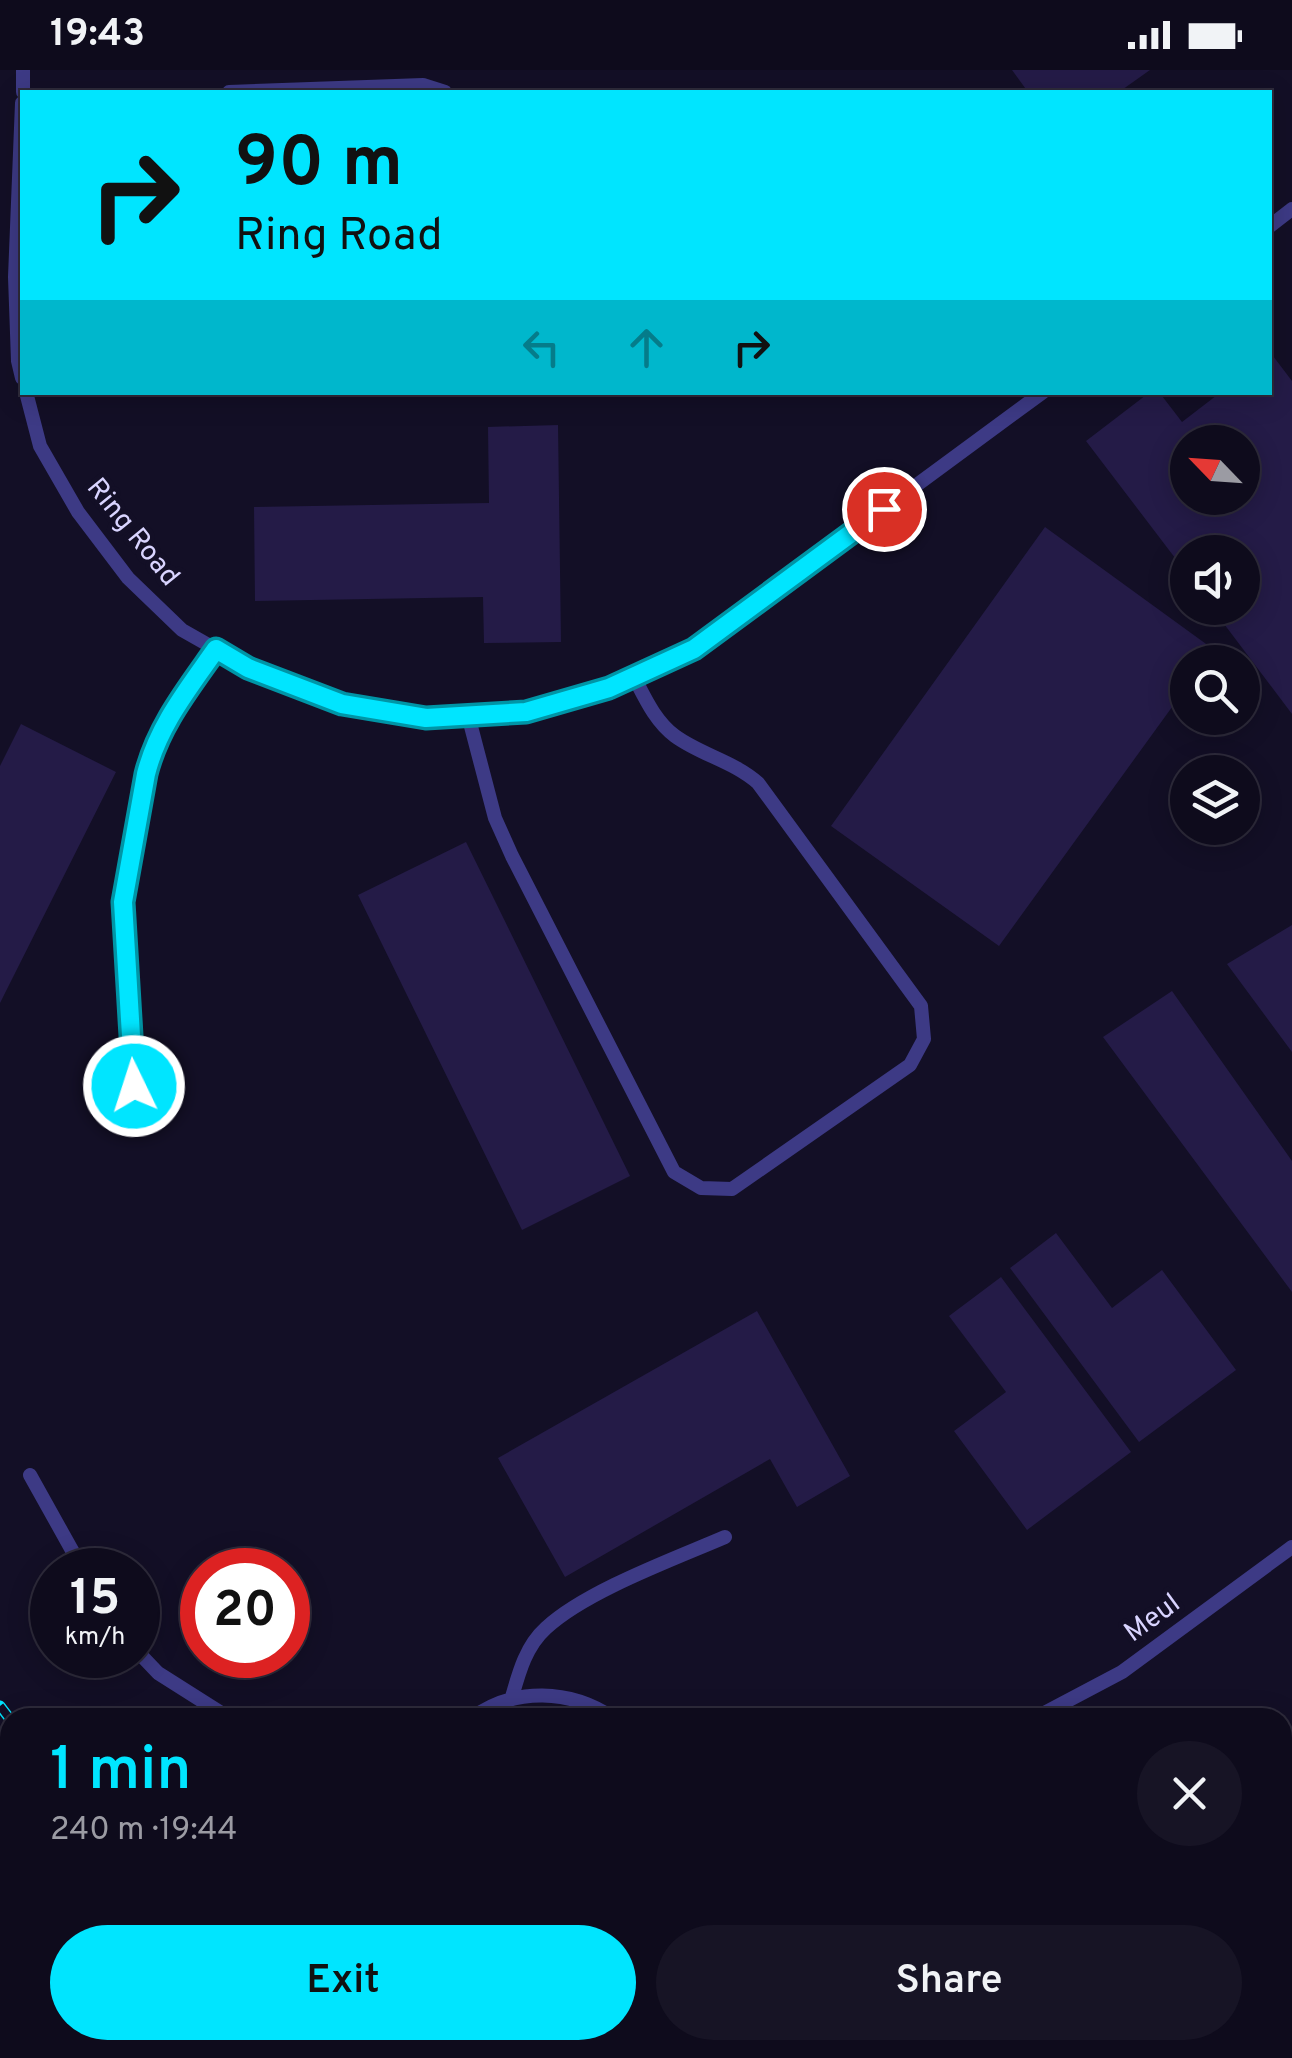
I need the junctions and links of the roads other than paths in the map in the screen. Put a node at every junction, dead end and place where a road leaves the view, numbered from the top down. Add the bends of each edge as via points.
1 (284, 90) edge
2 (439, 90) edge
3 (20, 153) edge
4 (20, 370) edge
5 (27, 395) edge
6 (1039, 395) edge
7 (216, 649) junction
8 (634, 677) junction
9 (468, 716) junction
10 (137, 1122) dead end
11 (30, 1475) dead end
12 (726, 1538) dead end
13 (1292, 1547) edge
14 (71, 1548) edge
15 (160, 1674) edge
16 (512, 1697) junction
17 (213, 1708) edge
18 (491, 1708) edge
19 (589, 1708) edge
20 (1054, 1708) edge

1 - 2 lane
3 - 4 lane
5 - 7 lane, Ring Road via 40,446 78,512 128,578 182,630
6 - 8 lane, Ring Road via 694,649
7 - 9 lane, Ring Road via 342,704 426,718
7 - 10 lane via 170,713 151,754 123,902
8 - 9 lane, Ring Road via 526,712
8 - 9 lane via 673,735 758,783 922,1006 924,1039 910,1066 732,1190 701,1188 674,1172 506,843
11 - 14 lane
12 - 16 lane via 637,1575 545,1629 521,1664
13 - 20 lane, Meul via 1122,1672
15 - 17 lane
16 - 18 lane
16 - 19 lane via 551,1693

